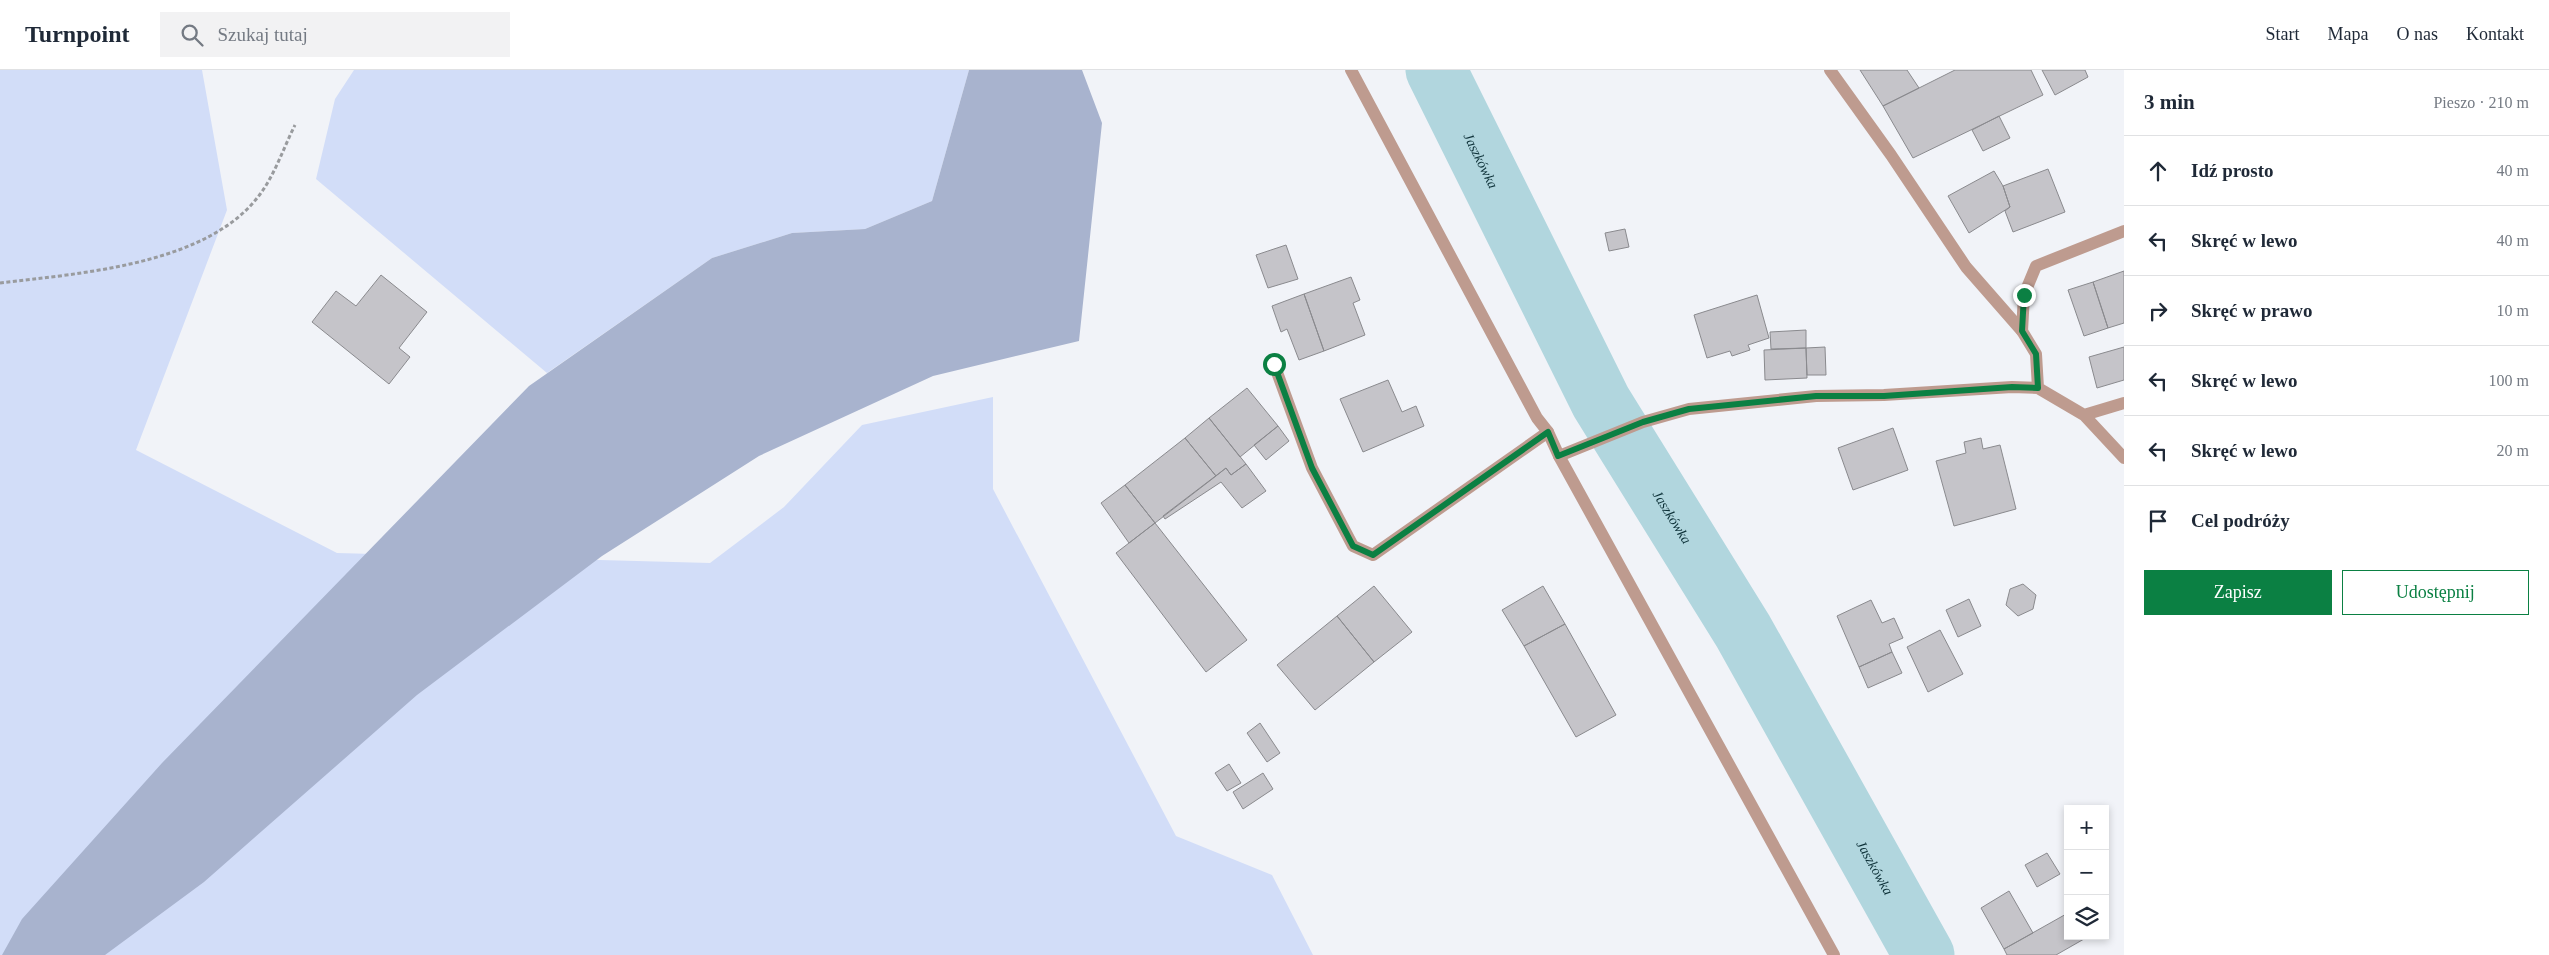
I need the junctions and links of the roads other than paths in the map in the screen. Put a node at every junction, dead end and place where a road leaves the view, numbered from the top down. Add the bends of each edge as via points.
1 (1350, 70) edge
2 (1830, 70) edge
3 (2124, 232) edge
4 (2022, 331) junction
5 (1274, 364) dead end
6 (2038, 388) junction
7 (2124, 403) edge
8 (2084, 415) junction
9 (1548, 432) junction
10 (1558, 456) junction
11 (2124, 458) edge
12 (1834, 955) edge

1 - 9 street via 1537,418
2 - 4 street via 1966,267
3 - 4 street via 2036,266 2024,295
4 - 6 street via 2036,354
5 - 9 street via 1312,468 1353,546 1373,555
6 - 8 street
6 - 10 street via 1816,396 1689,409 1643,422
7 - 8 street
8 - 11 street
9 - 10 street
10 - 12 street

